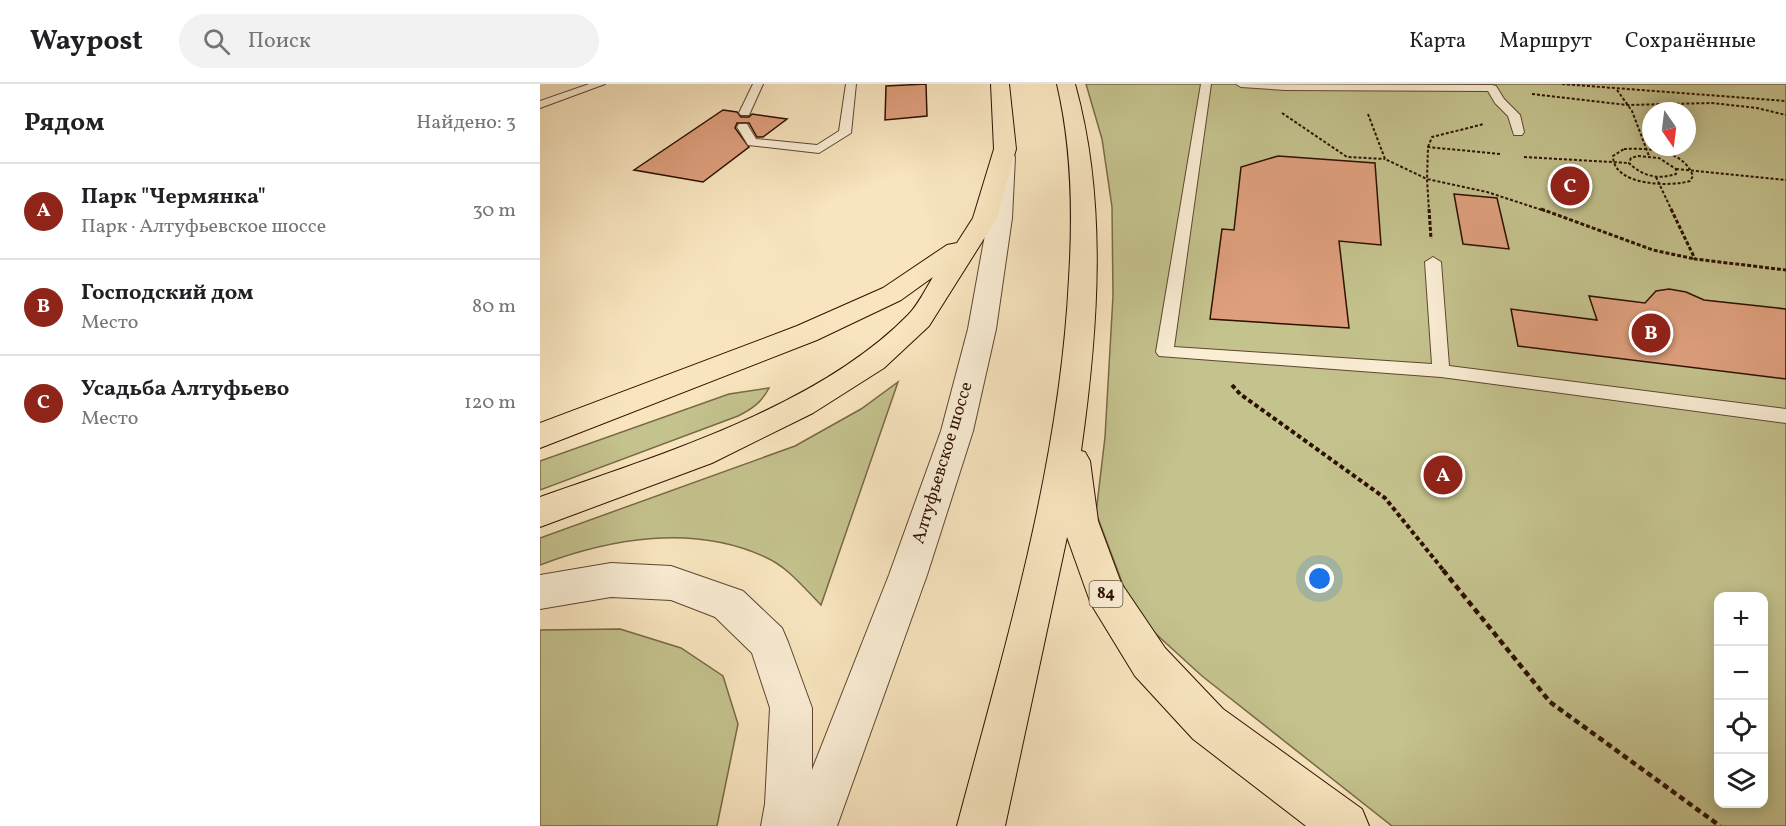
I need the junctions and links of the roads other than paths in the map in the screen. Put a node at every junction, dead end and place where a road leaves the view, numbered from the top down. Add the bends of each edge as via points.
1 (600, 84) edge
2 (758, 84) edge
3 (851, 84) edge
4 (1000, 84) edge
5 (1066, 84) edge
6 (1206, 84) edge
7 (1241, 84) edge
8 (540, 105) edge
9 (745, 113) dead end
10 (743, 126) dead end
11 (1517, 129) road end
12 (1005, 149) junction
13 (968, 242) junction
14 (1433, 262) road end
15 (1441, 371) junction
16 (1786, 416) edge
17 (1070, 434) junction
18 (540, 436) edge
19 (540, 512) edge
20 (540, 592) edge
21 (785, 826) edge
22 (813, 826) edge
23 (981, 826) edge
24 (1345, 826) edge

1 - 8 lane
2 - 9 lane
3 - 10 lane via 845,133 819,149 752,142
4 - 12 main road, Алтуфьевское шоссе
5 - 17 main road via 1079,144 1084,214 1081,327
6 - 15 lane via 1165,352
7 - 11 lane via 1492,88 1514,116
12 - 13 main road via 985,218
12 - 22 street, Алтуфьевское шоссе via 1000,218 982,329 957,431 908,575
13 - 18 main road via 892,294 807,333
13 - 19 main road via 919,320 874,361 802,405 700,454
14 - 15 lane
15 - 16 lane
17 - 23 main road
17 - 24 main road, 84 via 1080,521 1087,541 1105,592 1150,662 1208,724
20 - 21 street via 611,580 671,583 729,604 768,642 791,708

